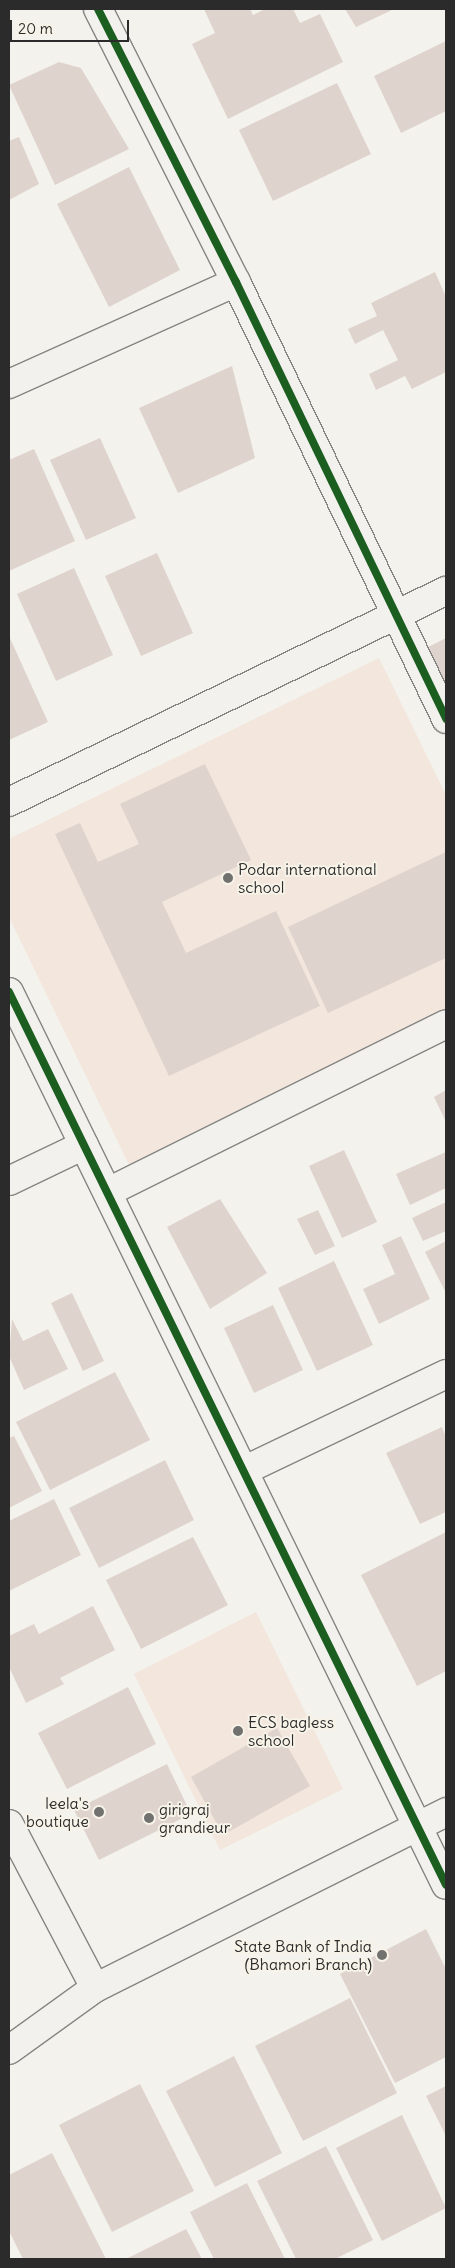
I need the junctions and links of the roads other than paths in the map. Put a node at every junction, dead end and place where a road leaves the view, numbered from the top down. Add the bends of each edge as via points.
1 (98, 9) edge
2 (236, 282) junction
3 (9, 384) edge
4 (446, 591) edge
5 (396, 615) junction
6 (446, 719) edge
7 (9, 802) edge
8 (9, 992) edge
9 (446, 1024) edge
10 (84, 1144) junction
11 (9, 1181) edge
12 (110, 1191) junction
13 (446, 1374) edge
14 (245, 1470) junction
15 (446, 1812) edge
16 (9, 1824) edge
17 (420, 1825) junction
18 (446, 1885) edge
19 (96, 1988) junction
20 (9, 2050) edge

1 - 2 street
2 - 3 street
2 - 5 street
4 - 5 street
5 - 6 street
5 - 7 street
8 - 10 street
9 - 12 street
10 - 11 street
10 - 12 street
12 - 14 street
13 - 14 street
14 - 17 street
15 - 17 street
16 - 19 street
17 - 18 street
17 - 19 street
19 - 20 street

